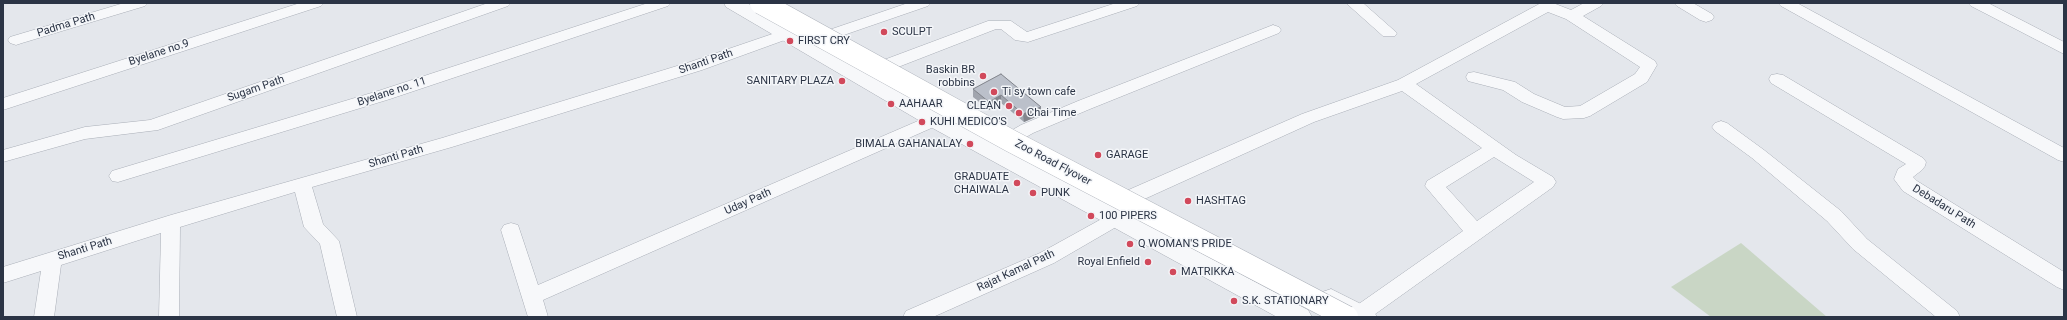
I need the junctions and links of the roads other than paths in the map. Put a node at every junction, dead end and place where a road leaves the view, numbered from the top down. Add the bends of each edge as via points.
1 (140, 3) edge
2 (316, 3) edge
3 (503, 3) edge
4 (663, 3) edge
5 (733, 3) edge
6 (746, 3) edge
7 (923, 3) edge
8 (1132, 3) edge
9 (1354, 3) edge
10 (1596, 3) edge
11 (1682, 3) edge
12 (1786, 3) edge
13 (1976, 3) edge
14 (776, 4) edge
15 (1572, 16) junction
16 (1706, 17) dead end
17 (1273, 30) dead end
18 (1389, 33) dead end
19 (787, 34) junction
20 (832, 34) junction
21 (16, 40) dead end
22 (2064, 49) edge
23 (887, 65) junction
24 (1474, 77) dead end
25 (1777, 79) dead end
26 (1404, 84) junction
27 (3, 104) edge
28 (964, 108) junction
29 (934, 120) junction
30 (1722, 127) dead end
31 (1015, 136) junction
32 (1495, 148) junction
33 (3, 156) edge
34 (2064, 156) edge
35 (118, 176) dead end
36 (302, 183) junction
37 (1133, 196) junction
38 (1116, 218) junction
39 (171, 222) junction
40 (511, 230) dead end
41 (1475, 232) junction
42 (52, 260) junction
43 (3, 275) edge
44 (2064, 282) edge
45 (531, 297) junction
46 (1287, 315) edge
47 (1357, 316) edge
48 (44, 317) edge
49 (169, 317) edge
50 (347, 317) edge
51 (538, 317) edge
52 (913, 317) edge
53 (1320, 317) edge
54 (1950, 317) edge

1 - 21 street, Padma Path
2 - 27 street, Byelane no.9
3 - 33 street, Sugam Path via 152,126 85,133
4 - 35 street, Byelane no. 11 via 384,95
5 - 19 street
6 - 53 main road, Zoo Road Flyover via 928,108
7 - 20 street
8 - 23 street via 1028,37 1021,37 1005,24 994,24
9 - 18 street
10 - 15 street
11 - 16 street
12 - 34 street
13 - 22 street
14 - 20 street
14 - 47 main road, Zoo Road Flyover, bridge via 1011,141
15 - 24 street via 1649,65 1641,78 1584,112 1563,113 1528,98 1509,86
15 - 26 street via 1547,6
17 - 31 street via 1084,105
19 - 29 street
19 - 36 street, Shanti Path via 689,68 446,143
20 - 23 street
23 - 28 street
25 - 44 street, Debadaru Path via 1917,162 1916,166 1904,174 1903,180 1910,186
26 - 32 street
26 - 37 street via 1308,118
28 - 29 street, Uday Path
28 - 31 street
29 - 38 street
29 - 45 street, Uday Path
30 - 54 street via 1834,216 1860,244
31 - 37 street
32 - 41 street via 1434,186
32 - 41 street via 1547,182
36 - 39 street, Shanti Path
36 - 50 street via 314,227 329,241
37 - 47 street via 1204,231
38 - 46 street
38 - 52 street, Rajat Kamal Path via 1047,258
39 - 42 street, Shanti Path
39 - 49 street
40 - 45 street
41 - 47 street
42 - 43 street, Shanti Path
42 - 48 street
45 - 51 street

